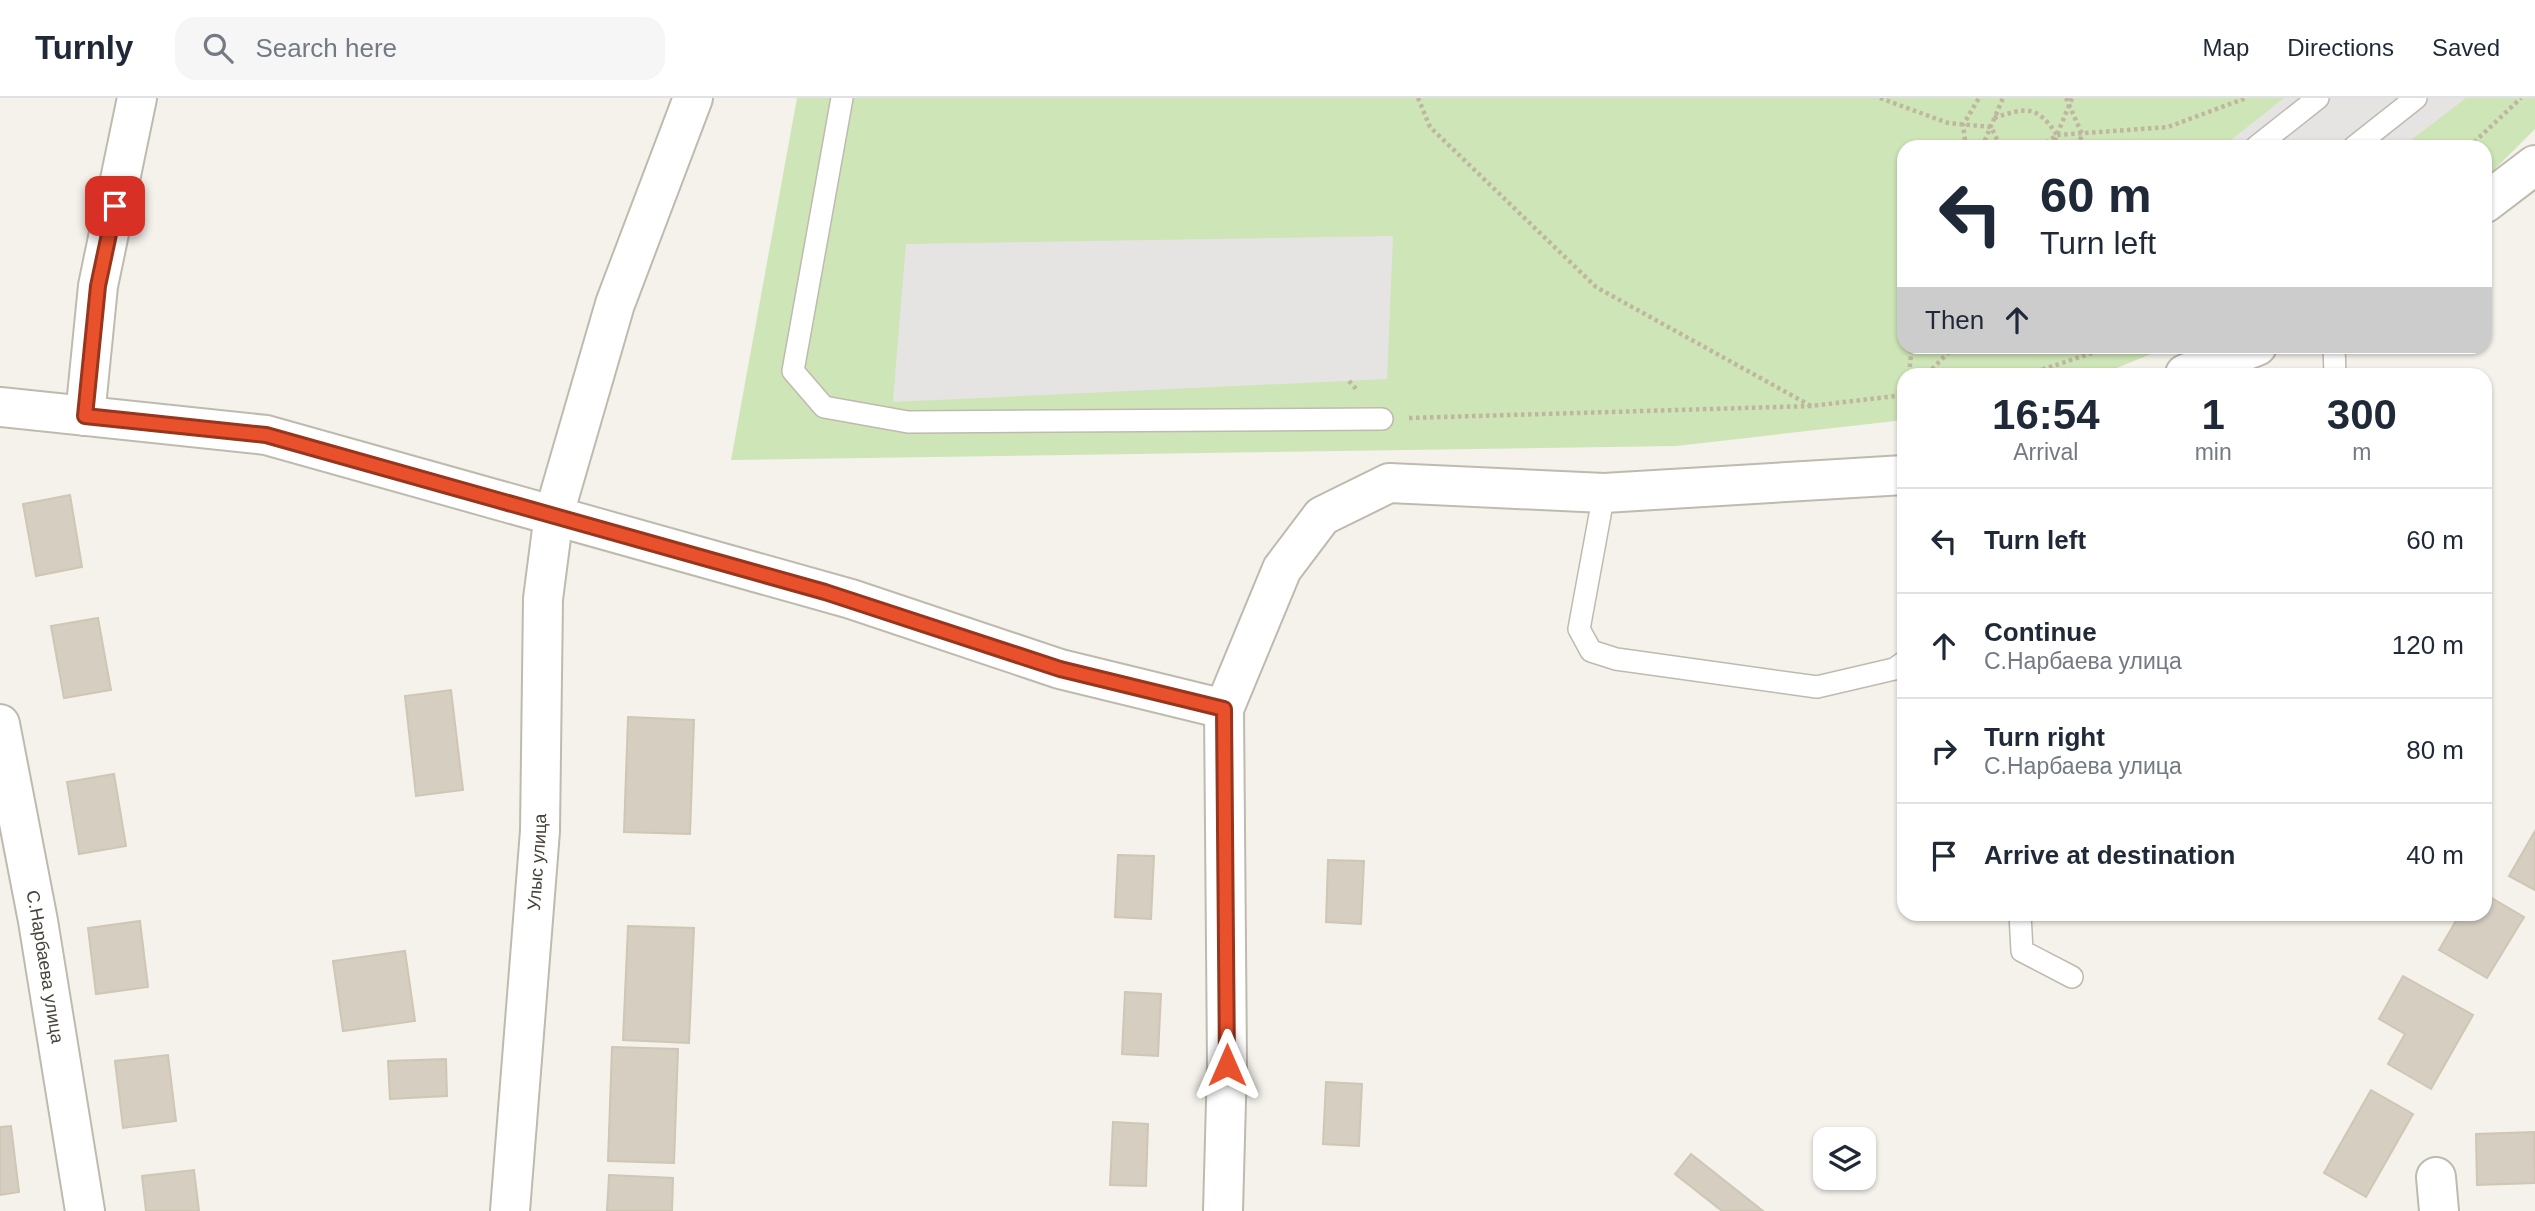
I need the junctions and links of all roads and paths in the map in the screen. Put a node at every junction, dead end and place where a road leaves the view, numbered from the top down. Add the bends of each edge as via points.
1 (137, 98) edge
2 (693, 98) edge
3 (842, 98) edge
4 (1418, 98) edge
5 (1880, 98) edge
6 (1979, 98) edge
7 (2003, 98) edge
8 (2066, 98) edge
9 (2246, 98) edge
10 (2318, 98) edge
11 (2416, 98) edge
12 (2521, 98) edge
13 (2071, 101) edge
14 (1994, 118) junction
15 (1963, 125) junction
16 (1990, 127) junction
17 (2082, 134) junction
18 (2057, 135) junction
19 (1965, 140) edge
20 (1985, 140) edge
21 (1997, 140) edge
22 (2050, 140) edge
23 (2055, 140) edge
24 (2080, 140) edge
25 (2265, 140) edge
26 (2363, 140) edge
27 (2476, 140) edge
28 (2535, 165) edge
29 (2492, 198) edge
30 (1947, 354) edge
31 (2089, 354) edge
32 (2236, 354) edge
33 (1933, 368) edge
34 (2047, 368) edge
35 (2200, 368) edge
36 (1349, 381) dead end
37 (1897, 396) edge
38 (1811, 406) junction
39 (0, 407) edge
40 (85, 416) junction
41 (1382, 419) junction
42 (1897, 475) edge
43 (1604, 493) junction
44 (554, 514) junction
45 (1897, 667) edge
46 (1224, 709) junction
47 (0, 724) edge
48 (2020, 921) edge
49 (2072, 977) dead end
50 (85, 1211) edge
51 (510, 1211) edge
52 (1223, 1211) edge

1 - 40 street via 98,286
2 - 44 street, Улыс улица via 615,304
3 - 41 lane via 793,371 824,407 908,422
4 - 38 path via 1430,127 1596,287
5 - 15 path
6 - 15 path
7 - 14 path
8 - 13 path
9 - 17 path via 2168,127
10 - 25 lane
11 - 26 lane
12 - 27 path
13 - 17 path
13 - 18 path
14 - 16 path
14 - 18 path via 2023,108 2045,117
15 - 16 path
15 - 19 path
16 - 20 path
16 - 21 path
17 - 18 path
17 - 24 path
18 - 22 path
18 - 23 path
28 - 29 street
30 - 33 path
31 - 34 path
32 - 35 street
36 - 41 path
37 - 38 path
38 - 41 path
39 - 40 street
40 - 44 street via 266,435
42 - 43 street
43 - 45 lane via 1579,629 1591,651 1616,659 1816,687
43 - 46 street via 1389,483 1322,516 1282,569
44 - 46 street via 851,599 1060,669
44 - 51 street, Улыс улица via 543,599 541,831
46 - 52 street via 1227,1065
47 - 50 street, С.Нарбаева улица via 38,920
48 - 49 lane via 2022,951

